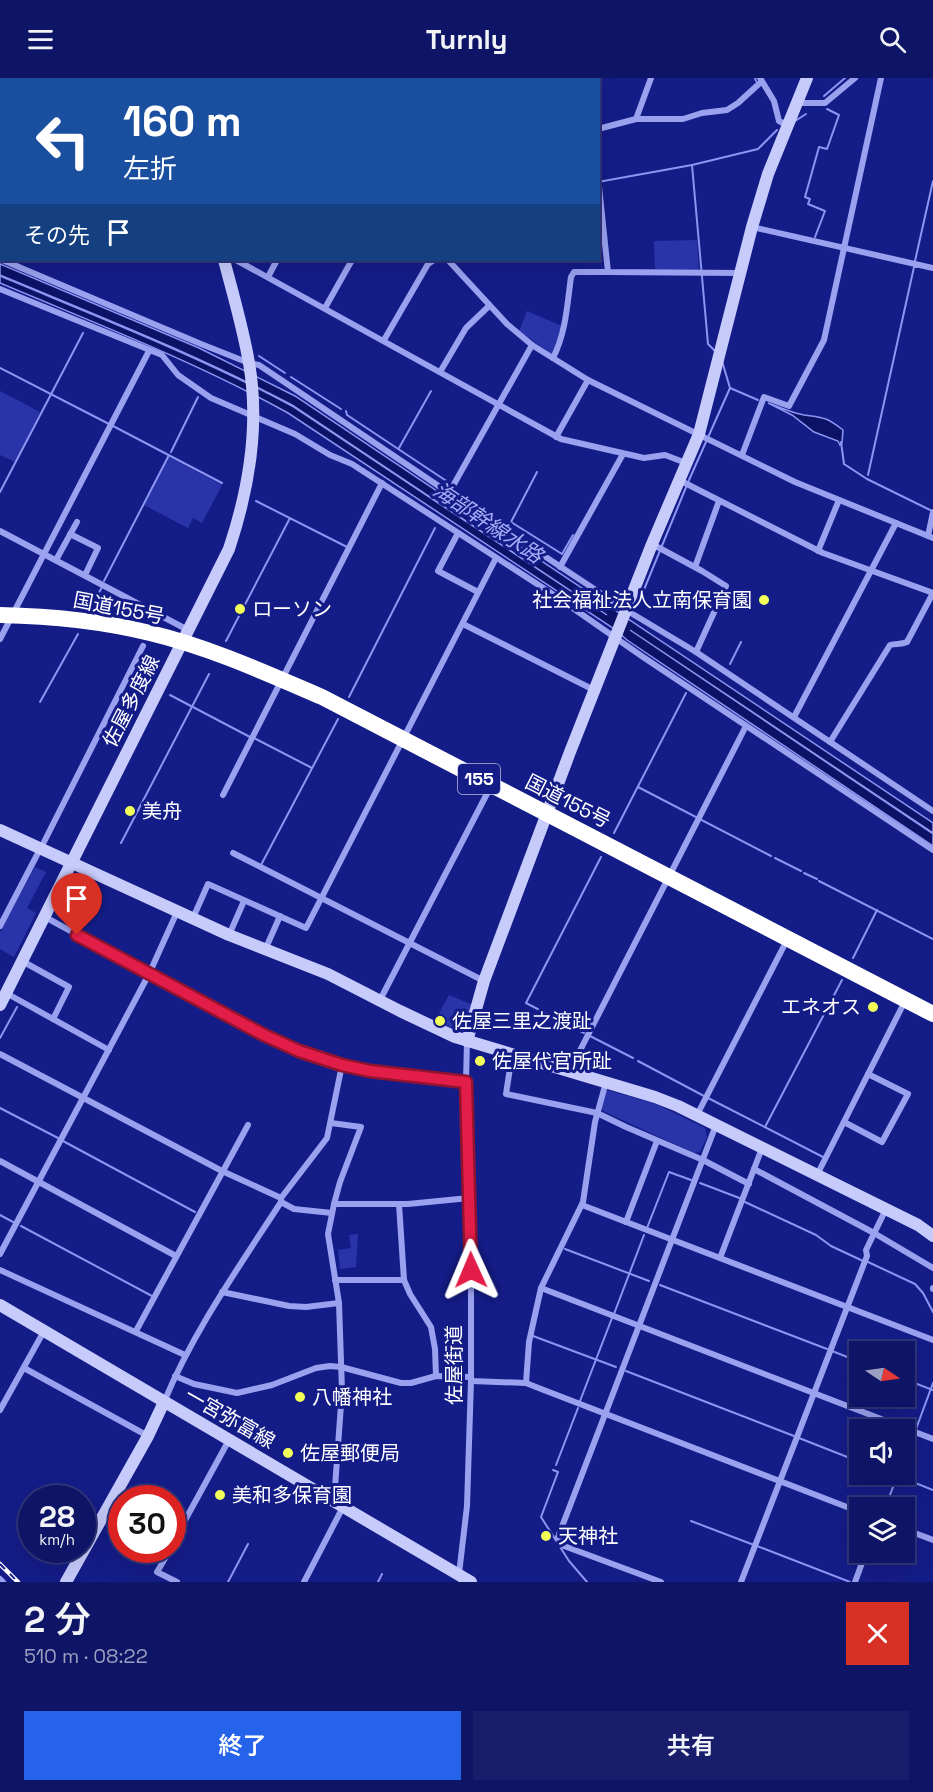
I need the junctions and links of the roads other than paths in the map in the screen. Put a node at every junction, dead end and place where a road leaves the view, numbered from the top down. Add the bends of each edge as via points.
1 (651, 78) edge
2 (807, 78) edge
3 (855, 78) edge
4 (882, 78) edge
5 (760, 80) edge
6 (796, 104) junction
7 (636, 119) junction
8 (787, 125) junction
9 (600, 128) edge
10 (600, 190) edge
11 (752, 227) junction
12 (844, 248) junction
13 (2, 261) edge
14 (224, 261) edge
15 (238, 261) edge
16 (276, 261) edge
17 (351, 261) edge
18 (432, 261) edge
19 (449, 261) edge
20 (933, 268) edge
21 (608, 272) junction
22 (740, 273) junction
23 (268, 277) junction
24 (0, 289) edge
25 (489, 306) junction
26 (325, 309) junction
27 (384, 340) junction
28 (531, 345) junction
29 (149, 351) junction
30 (553, 358) junction
31 (249, 363) junction
32 (440, 372) junction
33 (588, 381) junction
34 (498, 405) junction
35 (254, 412) junction
36 (556, 437) junction
37 (705, 437) junction
38 (623, 454) junction
39 (742, 455) junction
40 (686, 463) junction
41 (382, 483) junction
42 (684, 483) junction
43 (449, 493) junction
44 (839, 500) junction
45 (719, 501) junction
46 (933, 512) edge
47 (77, 522) dead end
48 (896, 523) junction
49 (0, 531) edge
50 (458, 533) junction
51 (70, 534) junction
52 (930, 537) edge
53 (657, 547) junction
54 (818, 551) junction
55 (44, 554) junction
56 (496, 558) junction
57 (56, 560) junction
58 (560, 567) junction
59 (695, 567) junction
60 (871, 571) junction
61 (85, 575) junction
62 (478, 592) junction
63 (933, 593) edge
64 (626, 610) junction
65 (6, 615) edge
66 (463, 624) junction
67 (185, 636) junction
68 (615, 636) junction
69 (0, 639) edge
70 (142, 646) dead end
71 (696, 652) junction
72 (282, 680) junction
73 (594, 690) junction
74 (794, 717) junction
75 (746, 726) junction
76 (403, 739) junction
77 (830, 742) junction
78 (491, 785) junction
79 (223, 795) dead end
80 (933, 811) edge
81 (547, 814) junction
82 (0, 830) edge
83 (44, 842) dead end
84 (933, 850) edge
85 (38, 853) dead end
86 (233, 853) dead end
87 (72, 862) junction
88 (668, 876) junction
89 (321, 897) junction
90 (244, 901) junction
91 (177, 911) junction
92 (280, 916) junction
93 (45, 917) junction
94 (193, 918) junction
95 (0, 926) edge
96 (229, 934) junction
97 (788, 939) junction
98 (410, 943) junction
99 (265, 950) junction
100 (22, 961) junction
101 (149, 974) junction
102 (484, 981) junction
103 (6, 993) junction
104 (380, 1000) junction
105 (906, 1000) junction
106 (0, 1005) edge
107 (933, 1014) edge
108 (53, 1018) junction
109 (467, 1041) junction
110 (109, 1050) junction
111 (0, 1053) edge
112 (512, 1055) junction
113 (342, 1065) junction
114 (569, 1072) junction
115 (868, 1074) junction
116 (466, 1082) junction
117 (606, 1082) junction
118 (83, 1097) junction
119 (597, 1113) junction
120 (697, 1115) junction
121 (844, 1122) junction
122 (331, 1124) junction
123 (248, 1125) dead end
124 (717, 1125) junction
125 (657, 1141) junction
126 (762, 1148) junction
127 (703, 1160) junction
128 (0, 1161) edge
129 (754, 1169) junction
130 (222, 1171) junction
131 (817, 1175) junction
132 (39, 1182) junction
133 (749, 1184) junction
134 (469, 1198) junction
135 (281, 1200) junction
136 (334, 1204) junction
137 (399, 1204) junction
138 (582, 1205) junction
139 (886, 1209) junction
140 (332, 1213) junction
141 (626, 1222) junction
142 (874, 1233) junction
143 (933, 1236) edge
144 (672, 1241) junction
145 (0, 1254) edge
146 (176, 1256) junction
147 (720, 1258) junction
148 (932, 1265) edge
149 (0, 1269) edge
150 (335, 1280) junction
151 (404, 1280) junction
152 (541, 1288) junction
153 (222, 1292) junction
154 (339, 1303) junction
155 (0, 1305) edge
156 (848, 1307) junction
157 (638, 1326) junction
158 (136, 1331) junction
159 (44, 1332) junction
160 (933, 1340) edge
161 (185, 1355) junction
162 (341, 1367) junction
163 (24, 1368) junction
164 (175, 1376) junction
165 (436, 1376) junction
166 (471, 1379) junction
167 (526, 1383) junction
168 (814, 1394) junction
169 (164, 1402) junction
170 (0, 1410) edge
171 (604, 1414) junction
172 (148, 1436) junction
173 (933, 1439) edge
174 (229, 1440) junction
175 (780, 1481) junction
176 (339, 1504) junction
177 (849, 1508) edge
178 (186, 1518) edge
179 (915, 1533) edge
180 (933, 1540) edge
181 (163, 1563) edge
182 (862, 1563) edge
183 (457, 1578) edge
184 (0, 1579) edge
185 (3, 1582) edge
186 (66, 1582) edge
187 (177, 1582) edge
188 (304, 1582) edge
189 (471, 1582) edge
190 (661, 1582) edge
191 (741, 1582) edge
192 (855, 1582) edge

1 - 7 street
2 - 6 street
3 - 6 street via 825,103
4 - 12 street
5 - 7 street via 727,110 683,119
5 - 8 street via 774,101 779,121
6 - 8 street
7 - 9 street
8 - 11 street
10 - 21 street
11 - 12 street
11 - 22 street
12 - 20 street
12 - 39 street via 824,340 789,406 764,397
13 - 31 street
14 - 31 street, 佐屋多度線
15 - 23 street
16 - 23 street
17 - 26 street
18 - 27 street
19 - 25 street
21 - 22 street
21 - 30 street via 574,272 565,326
22 - 37 street
23 - 26 street
24 - 29 street
25 - 28 street
25 - 32 street via 466,328
26 - 27 street
27 - 32 street
28 - 30 street
28 - 34 street
29 - 35 street via 162,355 178,375 211,398
29 - 55 street
30 - 33 street
31 - 35 street, 佐屋多度線
31 - 43 street via 285,381
32 - 34 street
33 - 36 street
33 - 37 street
34 - 36 street
34 - 43 street
35 - 41 street
35 - 67 street, 佐屋多度線 via 240,516 229,549
36 - 38 street
37 - 39 street
37 - 40 street
38 - 40 street via 644,458 665,455
38 - 58 street
39 - 44 street
40 - 42 street
41 - 50 street
41 - 72 street
42 - 45 street
42 - 53 street
43 - 58 street
44 - 48 street
44 - 54 street
45 - 54 street
45 - 59 street
46 - 52 street
47 - 51 street
48 - 52 street
48 - 60 street
49 - 55 street
50 - 56 street
50 - 62 street via 438,571
51 - 57 street
51 - 61 street via 98,548
53 - 59 street
53 - 64 street
54 - 60 street
55 - 57 street
55 - 65 street
56 - 62 street
56 - 68 street
57 - 61 street
58 - 64 street
59 - 71 street via 726,586
60 - 63 street
60 - 74 street
61 - 67 street
62 - 66 street
63 - 77 street via 907,642 890,645
64 - 68 street
64 - 71 street
65 - 67 highway, 国道155号 / 155 via 48,616
65 - 69 street
66 - 73 street
66 - 76 street
67 - 72 highway, 国道155号 / 155
67 - 87 street, 佐屋多度線
68 - 73 street
68 - 75 street
70 - 83 street
71 - 74 street
72 - 76 highway, 国道155号 / 155
72 - 79 street
73 - 81 street
74 - 77 street
75 - 84 street
75 - 88 street
76 - 78 highway, 国道155号 / 155
76 - 89 street
77 - 80 street
78 - 81 highway, 国道155号 / 155
78 - 98 street
81 - 88 highway, 国道155号 / 155
81 - 102 street
82 - 87 street
85 - 95 street
86 - 89 street
87 - 91 street
87 - 93 street, 佐屋多度線
88 - 97 highway, 国道155号 / 155
88 - 114 street
89 - 92 street via 306,928
89 - 98 street
90 - 92 street
90 - 94 street via 208,884
90 - 96 street
91 - 94 street
91 - 101 street
92 - 99 street
93 - 100 street, 佐屋多度線
93 - 101 street
94 - 96 street
96 - 99 street
97 - 105 highway, 国道155号 / 155
97 - 120 street
98 - 102 street
98 - 104 street
99 - 104 street via 328,974
100 - 103 street, 佐屋多度線
100 - 108 street via 69,987
101 - 110 street
101 - 113 street via 279,1043
102 - 109 street
103 - 106 street, 佐屋多度線
103 - 108 street
104 - 109 street
105 - 107 highway, 国道155号 / 155
105 - 115 street
108 - 110 street
109 - 112 street
109 - 116 street, 佐屋街道
110 - 118 street
111 - 118 street
112 - 114 street
112 - 119 street via 506,1094
113 - 116 street
113 - 122 street
114 - 117 street
115 - 121 street
115 - 121 street via 908,1094 882,1142
116 - 134 street, 佐屋街道
117 - 119 street
117 - 120 street
118 - 130 street
118 - 132 street
119 - 125 street
119 - 138 street
120 - 124 street
121 - 131 street
122 - 135 street via 327,1138
122 - 136 street via 362,1127
123 - 130 street
124 - 126 street
124 - 127 street
125 - 127 street
125 - 141 street
126 - 129 street
126 - 131 street
127 - 133 street
127 - 144 street
128 - 132 street
129 - 133 street
129 - 142 street
130 - 135 street
130 - 146 street
131 - 139 street
132 - 145 street
132 - 146 street
133 - 147 street
134 - 137 street
134 - 166 street, 佐屋街道
135 - 140 street via 294,1209
135 - 153 street
136 - 137 street
136 - 140 street
137 - 151 street
138 - 141 street
138 - 152 street
139 - 142 street
139 - 143 street
140 - 150 street via 328,1234
141 - 144 street
142 - 148 street
142 - 156 street
144 - 147 street
144 - 157 street
146 - 158 street
147 - 156 street
149 - 158 street
150 - 151 street
150 - 154 street
151 - 165 street via 431,1327
152 - 157 street
152 - 167 street via 529,1342
153 - 154 street via 306,1308
153 - 161 street
154 - 162 street
155 - 159 street, 一宮弥富線
156 - 160 street
156 - 168 street
157 - 168 street
157 - 171 street
158 - 161 street
159 - 163 street
159 - 169 street, 一宮弥富線
161 - 164 street
162 - 164 street via 316,1368 237,1393
162 - 165 street via 401,1383
162 - 176 street
163 - 170 street
163 - 172 street
164 - 169 street
165 - 166 street
166 - 167 street
166 - 183 street, 佐屋街道 via 467,1506
167 - 171 street
168 - 173 street
168 - 175 street
169 - 172 street
169 - 174 street, 一宮弥富線
171 - 175 street
171 - 190 street via 558,1537 564,1546
172 - 186 street
174 - 176 street, 一宮弥富線
174 - 178 street
175 - 177 street
175 - 191 street
176 - 183 street, 一宮弥富線
176 - 188 street
179 - 180 street
181 - 187 street via 158,1572
182 - 192 street
183 - 189 street, 一宮弥富線
184 - 185 street

